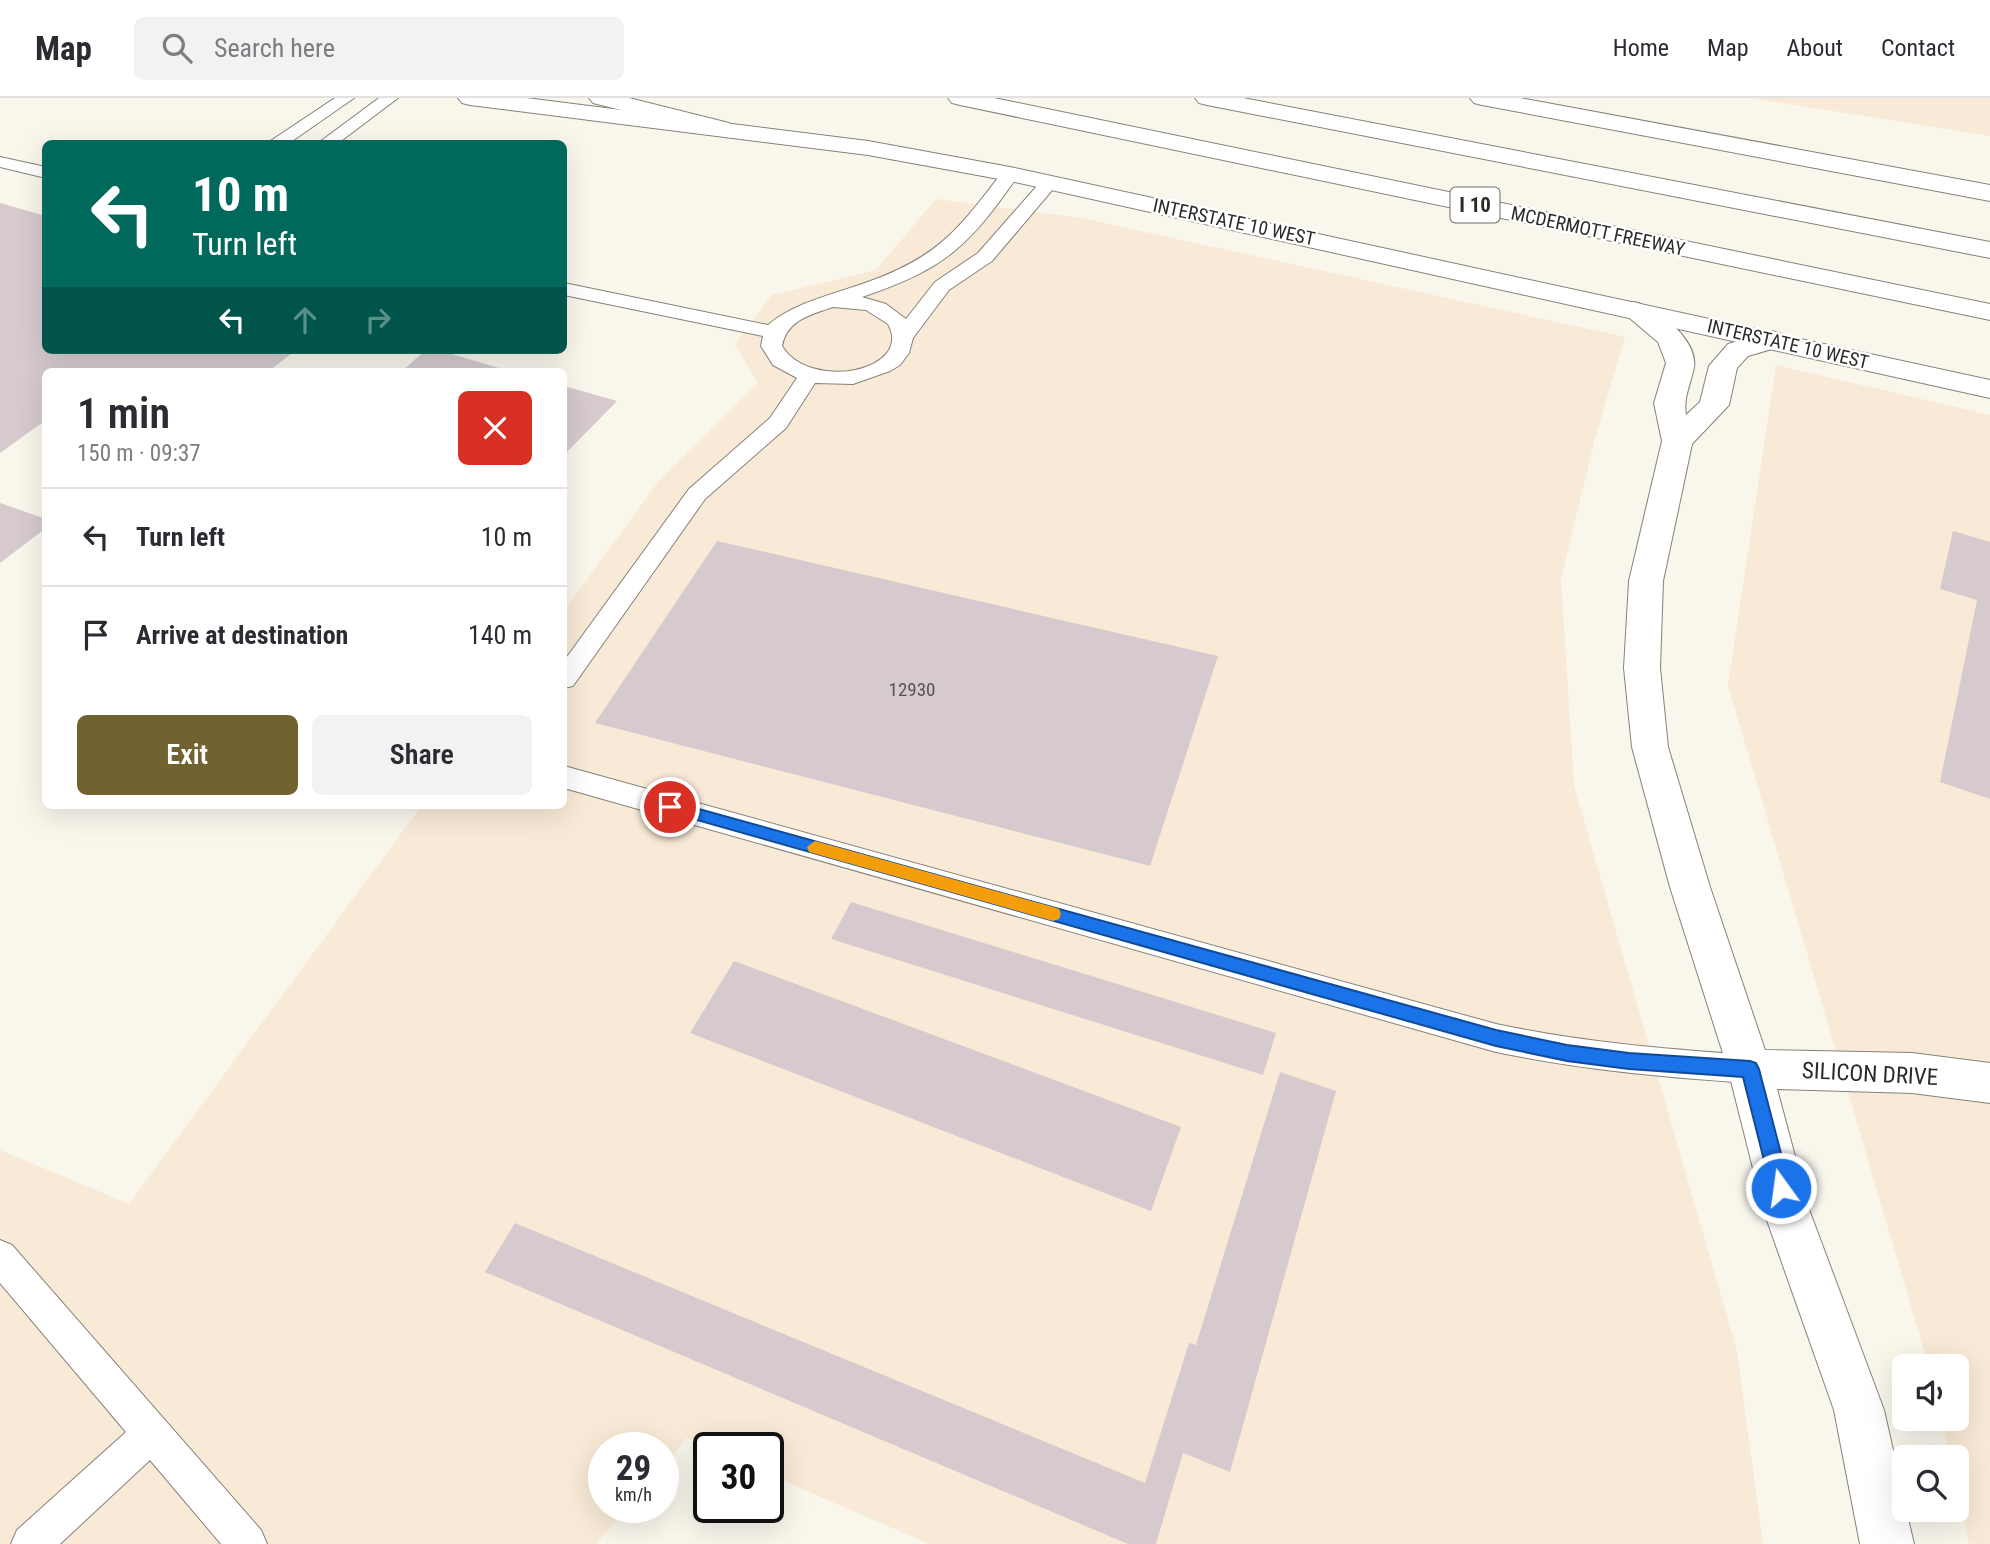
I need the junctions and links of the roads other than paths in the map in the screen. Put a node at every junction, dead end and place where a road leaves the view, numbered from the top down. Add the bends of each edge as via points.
1 (346, 98) edge
2 (390, 98) edge
3 (470, 98) edge
4 (601, 98) edge
5 (960, 98) edge
6 (1208, 98) edge
7 (1482, 98) edge
8 (721, 128) junction
9 (280, 140) edge
10 (331, 140) edge
11 (0, 162) edge
12 (42, 172) edge
13 (1010, 174) junction
14 (1050, 182) junction
15 (1990, 193) edge
16 (1990, 250) edge
17 (567, 290) edge
18 (831, 301) junction
19 (1633, 310) junction
20 (1990, 312) edge
21 (773, 332) junction
22 (905, 335) junction
23 (1772, 340) junction
24 (809, 376) junction
25 (1990, 389) edge
26 (1677, 441) junction
27 (567, 675) edge
28 (567, 778) edge
29 (1750, 1069) junction
30 (1990, 1083) edge
31 (0, 1257) edge
32 (151, 1434) junction
33 (31, 1544) edge
34 (247, 1544) edge
35 (1887, 1544) edge

1 - 9 lane
2 - 10 lane
3 - 8 main road, INTERSTATE 10 WEST
4 - 8 main road
5 - 20 main road, MCDERMOTT FREEWAY / I 10
6 - 16 main road, I 10
7 - 15 main road
8 - 13 main road, INTERSTATE 10 WEST
11 - 12 lane
13 - 14 main road, INTERSTATE 10 WEST
13 - 18 lane via 969,230 943,253 914,272
14 - 19 main road, INTERSTATE 10 WEST
14 - 22 lane via 985,257 942,286
17 - 21 lane
18 - 21 lane via 785,317
18 - 22 lane via 881,308 898,320
19 - 23 main road, INTERSTATE 10 WEST
19 - 26 main road via 1671,338 1680,363 1669,403
21 - 24 lane via 771,346 776,359
22 - 24 lane via 897,357 867,374
23 - 25 main road, INTERSTATE 10 WEST
23 - 26 main road via 1738,350 1723,366 1714,405
24 - 27 lane via 778,423 697,494
26 - 29 main road via 1646,581 1642,668 1650,747
28 - 29 lane via 1496,1038 1629,1061
29 - 30 main road, SILICON DRIVE via 1912,1073
29 - 35 main road via 1787,1212 1859,1410
31 - 32 lane
32 - 33 lane
32 - 34 lane

